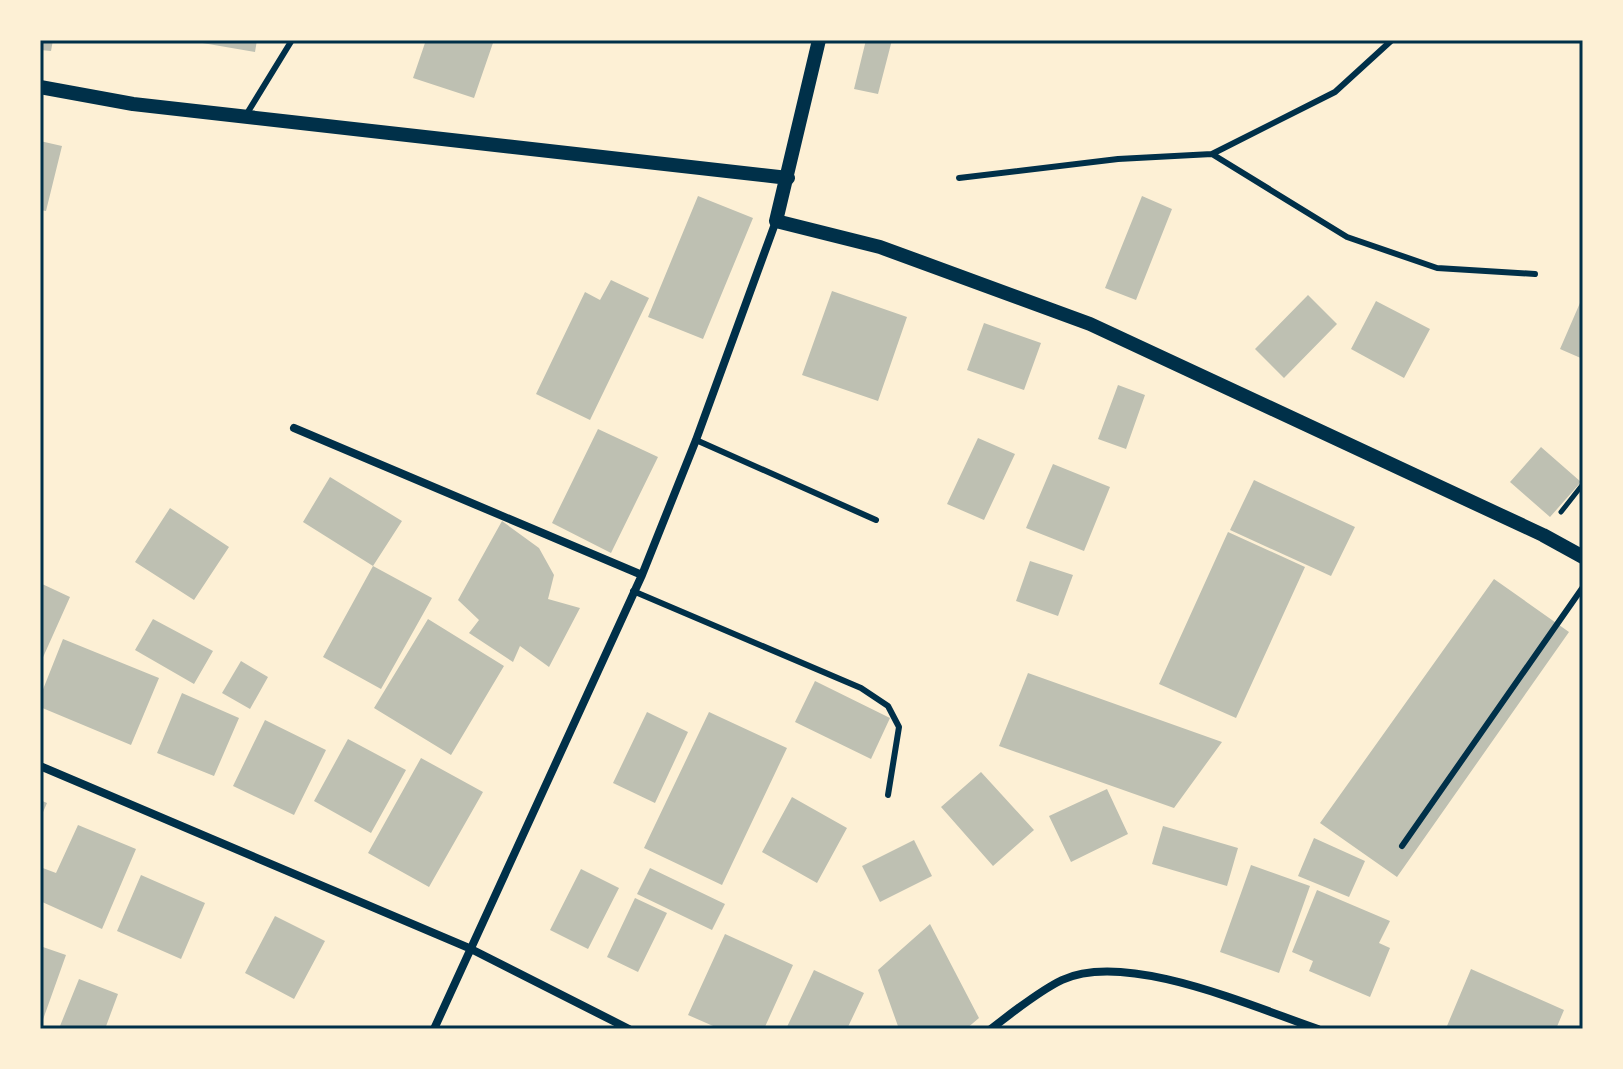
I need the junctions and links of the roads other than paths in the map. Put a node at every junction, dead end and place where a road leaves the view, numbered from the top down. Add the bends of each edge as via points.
1 (292, 40) edge
2 (819, 40) edge
3 (1392, 40) edge
4 (40, 87) edge
5 (245, 117) junction
6 (1212, 154) junction
7 (788, 178) junction
8 (959, 178) dead end
9 (776, 221) junction
10 (1535, 274) dead end
11 (294, 428) dead end
12 (696, 440) junction
13 (876, 520) dead end
14 (1583, 557) edge
15 (642, 575) junction
16 (1583, 587) edge
17 (633, 591) junction
18 (40, 766) edge
19 (888, 795) dead end
20 (1402, 846) dead end
21 (469, 948) junction
22 (434, 1029) edge
23 (629, 1029) edge
24 (991, 1029) edge
25 (1318, 1029) edge

1 - 5 lane
2 - 7 street
3 - 6 lane via 1335,92
4 - 5 street
5 - 7 street
6 - 8 lane
6 - 10 lane via 1347,237 1437,268
7 - 9 street
9 - 12 street
9 - 14 street via 880,247 1090,324
11 - 15 street
12 - 13 lane
12 - 15 street
15 - 17 street
16 - 20 lane
17 - 19 lane via 861,688 888,706 899,727
17 - 21 street
18 - 21 street
21 - 22 street
21 - 23 street
24 - 25 street via 1063,980 1110,970 1168,978

